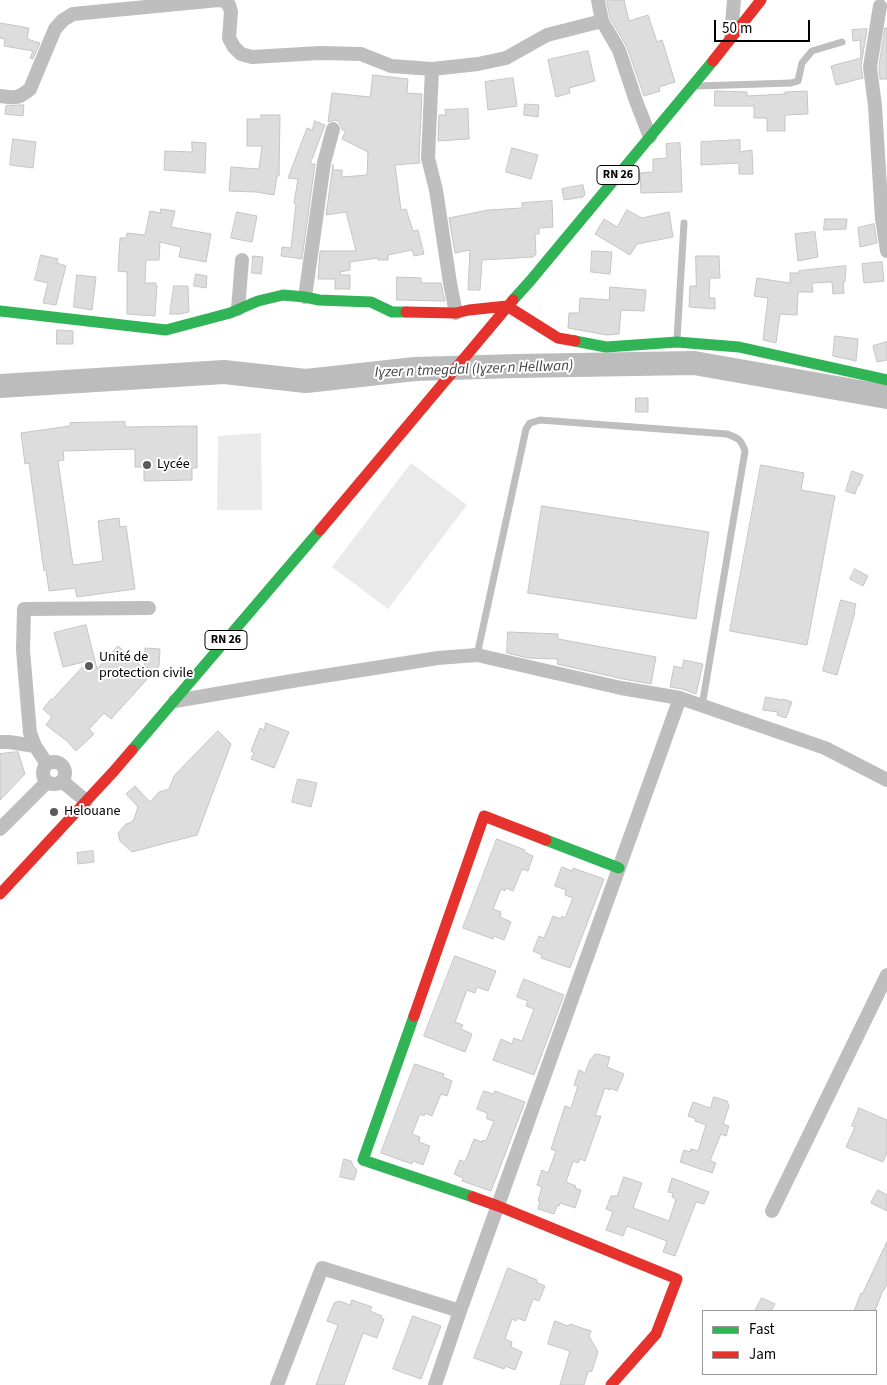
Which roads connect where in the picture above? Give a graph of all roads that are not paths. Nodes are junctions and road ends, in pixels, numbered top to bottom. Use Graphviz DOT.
graph roads {
  1 [pos="598,0"];
  2 [pos="734,0"];
  3 [pos="761,0"];
  4 [pos="880,6"];
  5 [pos="602,21"];
  6 [pos="730,39"];
  7 [pos="842,42"];
  8 [pos="432,68"];
  9 [pos="693,86"];
  10 [pos="0,96"];
  11 [pos="333,129"];
  12 [pos="650,137"];
  13 [pos="684,223"];
  14 [pos="887,251"];
  15 [pos="242,260"];
  16 [pos="305,297"];
  17 [pos="506,306"];
  18 [pos="238,309"];
  19 [pos="0,311"];
  20 [pos="456,313"];
  21 [pos="677,342"];
  22 [pos="887,380"];
  23 [pos="149,608"];
  24 [pos="477,655"];
  25 [pos="680,698"];
  26 [pos="174,701"];
  27 [pos="702,706"];
  28 [pos="0,742"];
  29 [pos="35,746"];
  30 [pos="47,764"];
  31 [pos="887,780"];
  32 [pos="62,781"];
  33 [pos="47,782"];
  34 [pos="86,801"];
  35 [pos="0,829"];
  36 [pos="619,868"];
  37 [pos="0,894"];
  38 [pos="887,975"];
  39 [pos="498,1206"];
  40 [pos="772,1211"];
  41 [pos="460,1310"];
  42 [pos="277,1385"];
  43 [pos="436,1385"];
  44 [pos="611,1385"];
  1 -- 5 [label="street"];
  2 -- 6 [label="street"];
  3 -- 6 [label="street, RN 26"];
  4 -- 14 [label="street"];
  5 -- 8 [label="street"];
  5 -- 12 [label="street"];
  6 -- 9 [label="street, RN 26"];
  7 -- 9 [label="lane"];
  8 -- 10 [label="street"];
  8 -- 20 [label="street"];
  9 -- 12 [label="street, RN 26"];
  11 -- 16 [label="street"];
  12 -- 17 [label="street, RN 26"];
  13 -- 21 [label="lane"];
  15 -- 18 [label="street"];
  16 -- 18 [label="street"];
  16 -- 20 [label="street"];
  17 -- 20 [label="street"];
  17 -- 21 [label="street"];
  17 -- 26 [label="street, RN 26"];
  18 -- 19 [label="street"];
  21 -- 22 [label="street"];
  23 -- 29 [label="street"];
  24 -- 25 [label="street"];
  24 -- 26 [label="street"];
  24 -- 27 [label="lane"];
  25 -- 27 [label="street"];
  25 -- 36 [label="street"];
  26 -- 34 [label="street, RN 26"];
  27 -- 31 [label="street"];
  28 -- 29 [label="street"];
  29 -- 30 [label="street"];
  30 -- 32 [label="street"];
  30 -- 33 [label="street"];
  32 -- 33 [label="street"];
  32 -- 34 [label="street"];
  33 -- 35 [label="street"];
  34 -- 37 [label="street, RN 26"];
  36 -- 39 [label="street"];
  36 -- 39 [label="street"];
  38 -- 40 [label="street"];
  39 -- 41 [label="street"];
  39 -- 44 [label="street"];
  41 -- 42 [label="street"];
  41 -- 43 [label="street"];
}
